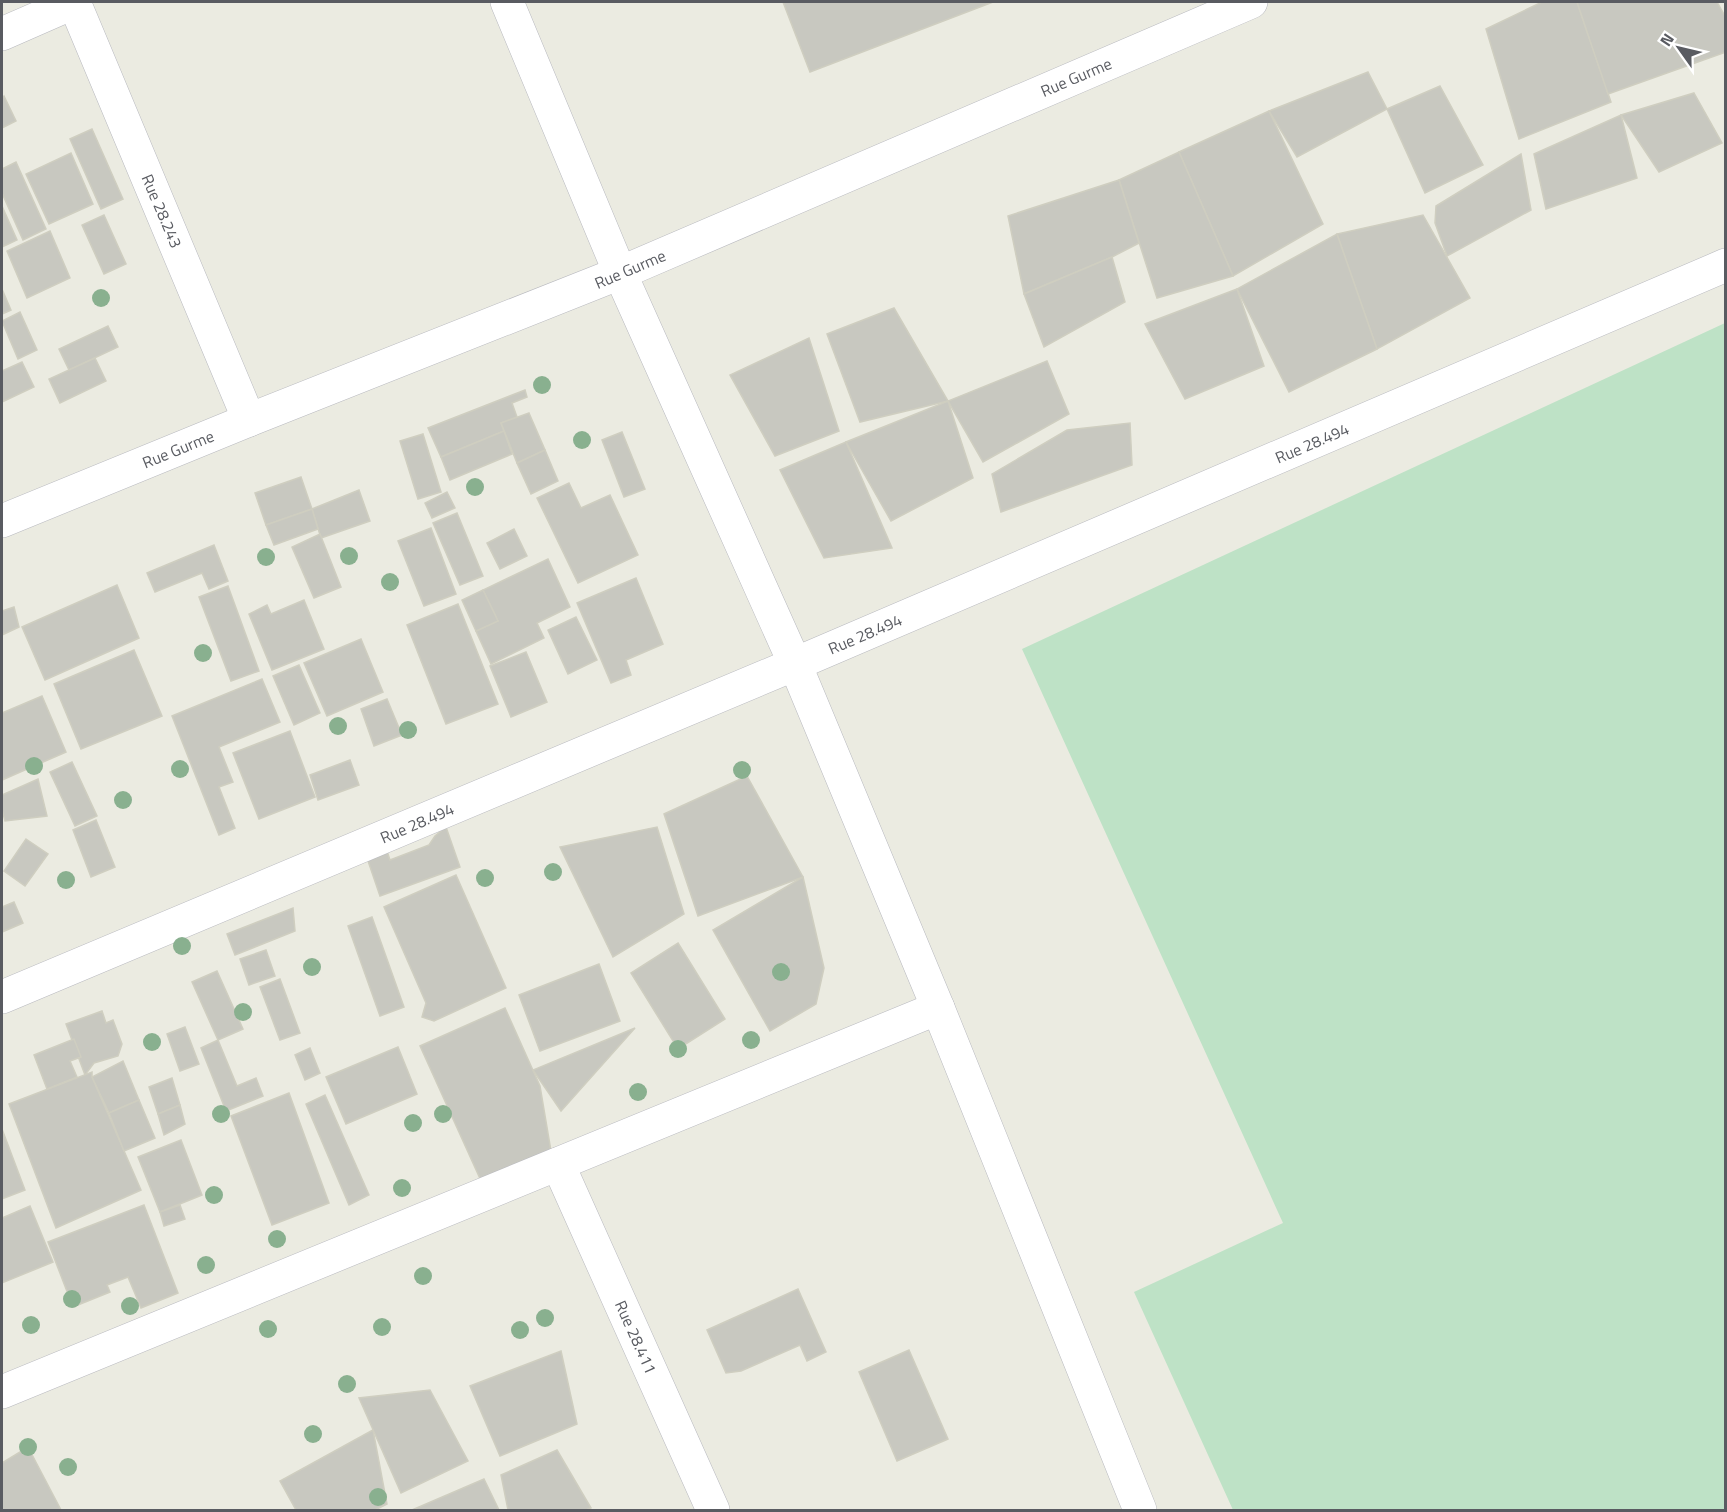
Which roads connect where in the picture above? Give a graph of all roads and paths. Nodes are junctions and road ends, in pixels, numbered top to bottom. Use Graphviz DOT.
graph roads {
  1 [pos="75,2"];
  2 [pos="507,2"];
  3 [pos="1251,2"];
  4 [pos="2,34"];
  5 [pos="1725,265"];
  6 [pos="620,273"];
  7 [pos="249,420"];
  8 [pos="2,521"];
  9 [pos="795,664"];
  10 [pos="2,997"];
  11 [pos="938,1008"];
  12 [pos="558,1164"];
  13 [pos="2,1392"];
  14 [pos="713,1510"];
  15 [pos="1140,1510"];
  1 -- 4 [label="street"];
  1 -- 7 [label="street, Rue 28.243"];
  2 -- 6 [label="street"];
  3 -- 6 [label="street, Rue Gurme"];
  5 -- 9 [label="street, Rue 28.494"];
  6 -- 7 [label="street, Rue Gurme"];
  6 -- 9 [label="street"];
  7 -- 8 [label="street, Rue Gurme"];
  9 -- 10 [label="street, Rue 28.494"];
  9 -- 11 [label="street"];
  11 -- 12 [label="street"];
  11 -- 15 [label="street"];
  12 -- 13 [label="street"];
  12 -- 14 [label="street, Rue 28.411"];
}
